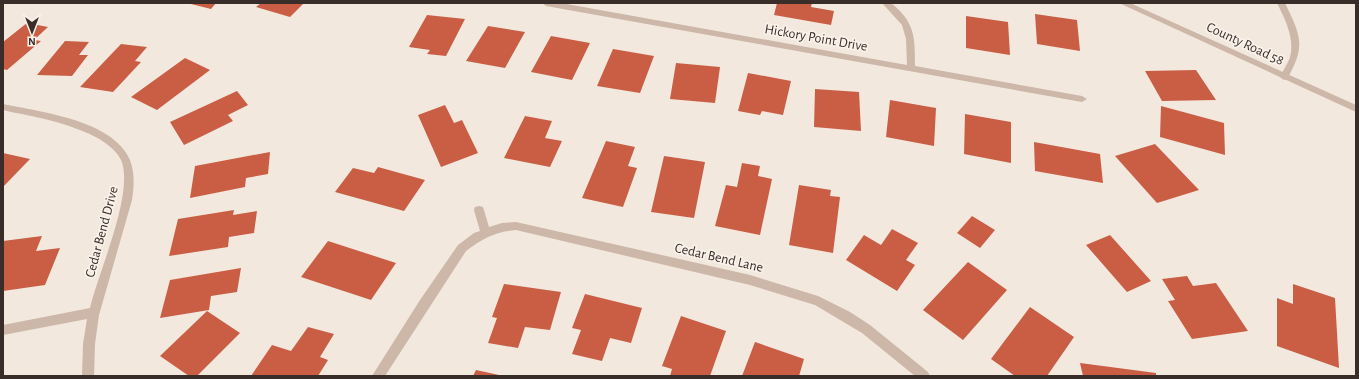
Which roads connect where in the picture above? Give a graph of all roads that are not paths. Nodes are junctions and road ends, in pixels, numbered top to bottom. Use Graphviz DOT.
graph roads {
  1 [pos="546,3"];
  2 [pos="886,3"];
  3 [pos="1122,3"];
  4 [pos="1281,3"];
  5 [pos="591,7"];
  6 [pos="910,69"];
  7 [pos="1284,76"];
  8 [pos="1082,99"];
  9 [pos="3,107"];
  10 [pos="1356,109"];
  11 [pos="479,210"];
  12 [pos="486,233"];
  13 [pos="94,312"];
  14 [pos="3,330"];
  15 [pos="88,376"];
  16 [pos="378,376"];
  17 [pos="924,376"];
  1 -- 5 [label="street, Hickory Point Drive"];
  2 -- 6 [label="street"];
  3 -- 7 [label="street, County Road 58"];
  4 -- 7 [label="street"];
  5 -- 6 [label="street, Hickory Point Drive"];
  6 -- 8 [label="street, Hickory Point Drive"];
  7 -- 10 [label="street, County Road 58"];
  9 -- 13 [label="street, Cedar Bend Drive"];
  11 -- 12 [label="street"];
  12 -- 16 [label="street, Cedar Bend Lane"];
  12 -- 17 [label="street, Cedar Bend Lane"];
  13 -- 14 [label="street"];
  13 -- 15 [label="street, Cedar Bend Drive"];
}
